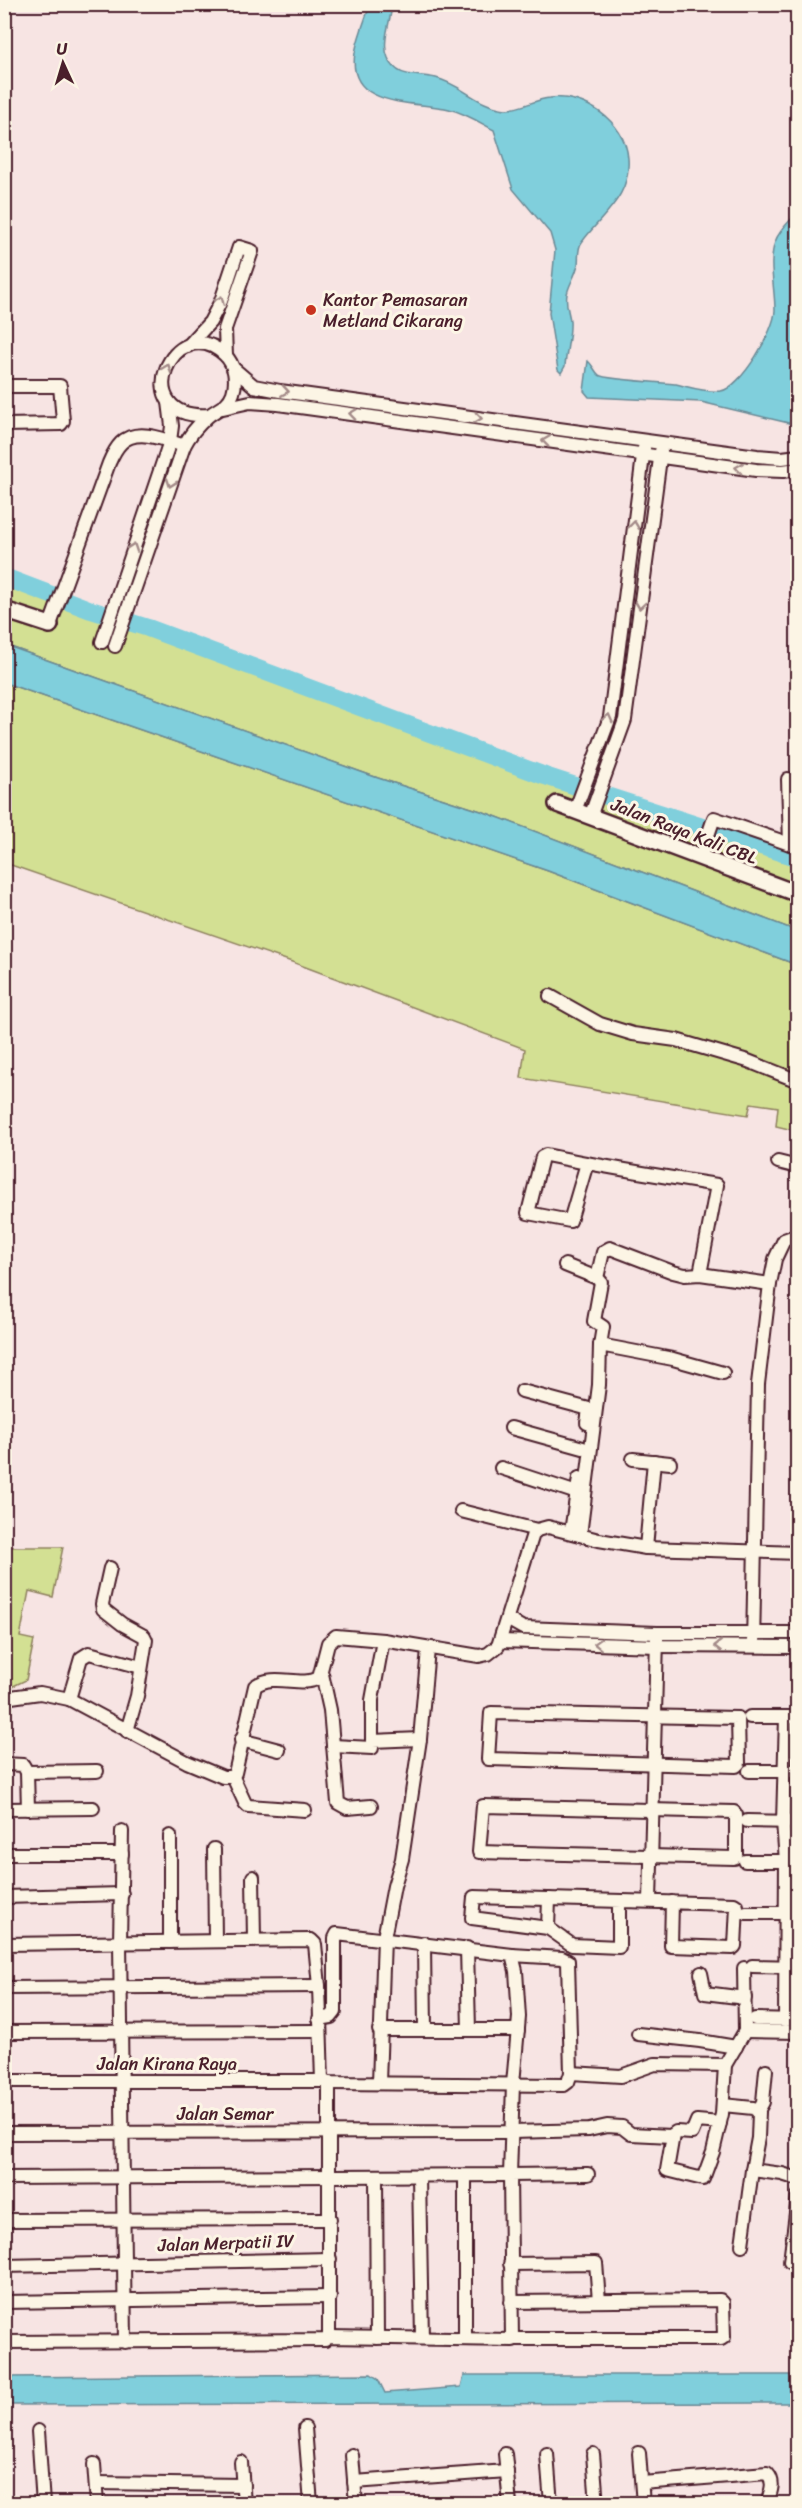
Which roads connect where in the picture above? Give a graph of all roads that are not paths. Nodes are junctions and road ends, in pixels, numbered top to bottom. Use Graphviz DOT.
graph roads {
  1 [pos="188,346"];
  2 [pos="226,356"];
  3 [pos="233,368"];
  4 [pos="4,386"];
  5 [pos="170,402"];
  6 [pos="223,408"];
  7 [pos="209,415"];
  8 [pos="4,425"];
  9 [pos="170,441"];
  10 [pos="645,441"];
  11 [pos="662,443"];
  12 [pos="184,446"];
  13 [pos="643,455"];
  14 [pos="798,456"];
  15 [pos="660,458"];
  16 [pos="798,469"];
  17 [pos="4,610"];
  18 [pos="50,625"];
  19 [pos="102,642"];
  20 [pos="115,646"];
  21 [pos="619,649"];
  22 [pos="634,651"];
  23 [pos="788,779"];
  24 [pos="557,804"];
  25 [pos="575,811"];
  26 [pos="590,816"];
  27 [pos="794,846"];
  28 [pos="700,858"];
  29 [pos="798,894"];
  30 [pos="550,996"];
  31 [pos="798,1081"];
  32 [pos="778,1162"];
  33 [pos="587,1163"];
  34 [pos="798,1167"];
  35 [pos="798,1235"];
  36 [pos="565,1265"];
  37 [pos="700,1274"];
  38 [pos="597,1278"];
  39 [pos="770,1284"];
  40 [pos="600,1346"];
  41 [pos="723,1373"];
  42 [pos="522,1391"];
  43 [pos="511,1428"];
  44 [pos="583,1448"];
  45 [pos="633,1459"];
  46 [pos="654,1461"];
  47 [pos="670,1463"];
  48 [pos="501,1468"];
  49 [pos="577,1493"];
  50 [pos="461,1511"];
  51 [pos="537,1530"];
  52 [pos="575,1533"];
  53 [pos="646,1548"];
  54 [pos="755,1552"];
  55 [pos="798,1552"];
  56 [pos="110,1568"];
  57 [pos="507,1619"];
  58 [pos="657,1633"];
  59 [pos="798,1633"];
  60 [pos="753,1639"];
  61 [pos="383,1640"];
  62 [pos="501,1641"];
  63 [pos="657,1646"];
  64 [pos="798,1647"];
  65 [pos="428,1649"];
  66 [pos="141,1667"];
  67 [pos="322,1674"];
  68 [pos="4,1698"];
  69 [pos="69,1699"];
  70 [pos="656,1715"];
  71 [pos="750,1717"];
  72 [pos="792,1717"];
  73 [pos="127,1731"];
  74 [pos="420,1739"];
  75 [pos="241,1740"];
  76 [pos="372,1741"];
  77 [pos="333,1746"];
  78 [pos="279,1750"];
  79 [pos="4,1764"];
  80 [pos="654,1764"];
  81 [pos="97,1771"];
  82 [pos="749,1771"];
  83 [pos="784,1771"];
  84 [pos="798,1771"];
  85 [pos="27,1772"];
  86 [pos="232,1777"];
  87 [pos="371,1806"];
  88 [pos="93,1808"];
  89 [pos="4,1809"];
  90 [pos="28,1809"];
  91 [pos="305,1810"];
  92 [pos="652,1810"];
  93 [pos="747,1821"];
  94 [pos="783,1822"];
  95 [pos="798,1822"];
  96 [pos="122,1831"];
  97 [pos="170,1836"];
  98 [pos="792,1843"];
  99 [pos="214,1849"];
  100 [pos="4,1854"];
  101 [pos="122,1854"];
  102 [pos="651,1855"];
  103 [pos="746,1861"];
  104 [pos="792,1861"];
  105 [pos="253,1877"];
  106 [pos="122,1894"];
  107 [pos="4,1898"];
  108 [pos="549,1899"];
  109 [pos="620,1901"];
  110 [pos="650,1901"];
  111 [pos="672,1902"];
  112 [pos="746,1913"];
  113 [pos="792,1913"];
  114 [pos="548,1928"];
  115 [pos="384,1938"];
  116 [pos="254,1940"];
  117 [pos="215,1941"];
  118 [pos="120,1942"];
  119 [pos="170,1942"];
  120 [pos="424,1943"];
  121 [pos="4,1944"];
  122 [pos="467,1948"];
  123 [pos="513,1954"];
  124 [pos="791,1967"];
  125 [pos="701,1973"];
  126 [pos="319,1986"];
  127 [pos="4,1988"];
  128 [pos="121,1988"];
  129 [pos="745,1998"];
  130 [pos="755,2019"];
  131 [pos="784,2020"];
  132 [pos="798,2020"];
  133 [pos="320,2025"];
  134 [pos="379,2030"];
  135 [pos="425,2030"];
  136 [pos="470,2030"];
  137 [pos="518,2030"];
  138 [pos="745,2031"];
  139 [pos="4,2032"];
  140 [pos="122,2032"];
  141 [pos="798,2032"];
  142 [pos="638,2034"];
  143 [pos="736,2048"];
  144 [pos="725,2065"];
  145 [pos="766,2070"];
  146 [pos="570,2073"];
  147 [pos="4,2081"];
  148 [pos="123,2082"];
  149 [pos="325,2082"];
  150 [pos="379,2083"];
  151 [pos="513,2084"];
  152 [pos="723,2104"];
  153 [pos="758,2110"];
  154 [pos="720,2123"];
  155 [pos="121,2132"];
  156 [pos="512,2132"];
  157 [pos="4,2133"];
  158 [pos="329,2133"];
  159 [pos="673,2135"];
  160 [pos="752,2170"];
  161 [pos="588,2174"];
  162 [pos="330,2175"];
  163 [pos="510,2175"];
  164 [pos="376,2176"];
  165 [pos="419,2176"];
  166 [pos="465,2176"];
  167 [pos="122,2177"];
  168 [pos="4,2178"];
  169 [pos="798,2179"];
  170 [pos="798,2196"];
  171 [pos="123,2219"];
  172 [pos="330,2219"];
  173 [pos="4,2220"];
  174 [pos="742,2245"];
  175 [pos="330,2259"];
  176 [pos="790,2262"];
  177 [pos="123,2264"];
  178 [pos="510,2264"];
  179 [pos="4,2266"];
  180 [pos="330,2297"];
  181 [pos="124,2300"];
  182 [pos="600,2301"];
  183 [pos="4,2302"];
  184 [pos="511,2302"];
  185 [pos="329,2337"];
  186 [pos="376,2338"];
  187 [pos="422,2338"];
  188 [pos="465,2339"];
  189 [pos="513,2340"];
  190 [pos="4,2342"];
  191 [pos="125,2342"];
  192 [pos="305,2428"];
  193 [pos="38,2431"];
  194 [pos="639,2453"];
  195 [pos="506,2454"];
  196 [pos="547,2454"];
  197 [pos="593,2454"];
  198 [pos="352,2455"];
  199 [pos="241,2462"];
  200 [pos="94,2464"];
  201 [pos="507,2471"];
  202 [pos="354,2482"];
  203 [pos="96,2483"];
  204 [pos="642,2483"];
  205 [pos="243,2485"];
  206 [pos="43,2504"];
  207 [pos="97,2504"];
  208 [pos="244,2504"];
  209 [pos="311,2504"];
  210 [pos="356,2504"];
  211 [pos="510,2504"];
  212 [pos="551,2504"];
  213 [pos="597,2504"];
  214 [pos="644,2504"];
  215 [pos="767,2504"];
  1 -- 2 [label="street"];
  1 -- 2 [label="street, one-way"];
  5 -- 1 [label="street, one-way"];
  2 -- 3 [label="street"];
  3 -- 6 [label="street"];
  3 -- 10 [label="street, one-way"];
  4 -- 8 [label="street"];
  5 -- 7 [label="street"];
  5 -- 9 [label="street"];
  6 -- 7 [label="street"];
  13 -- 6 [label="street, one-way"];
  7 -- 12 [label="street"];
  9 -- 12 [label="street"];
  9 -- 18 [label="street"];
  19 -- 9 [label="street, one-way"];
  10 -- 11 [label="street"];
  10 -- 13 [label="street"];
  11 -- 14 [label="street"];
  11 -- 15 [label="street"];
  12 -- 20 [label="street, one-way"];
  13 -- 15 [label="street"];
  21 -- 13 [label="street, one-way"];
  16 -- 15 [label="street, one-way"];
  15 -- 22 [label="street, one-way"];
  17 -- 18 [label="main road"];
  21 -- 22 [label="street"];
  25 -- 21 [label="street, one-way"];
  22 -- 26 [label="street"];
  23 -- 27 [label="street"];
  24 -- 25 [label="main road, Jalan Raya Kali CBL"];
  25 -- 26 [label="main road, Jalan Raya Kali CBL"];
  26 -- 28 [label="main road, Jalan Raya Kali CBL"];
  27 -- 28 [label="street"];
  28 -- 29 [label="main road, Jalan Raya Kali CBL"];
  30 -- 31 [label="street"];
  32 -- 34 [label="street"];
  33 -- 33 [label="street"];
  33 -- 37 [label="street"];
  35 -- 39 [label="street"];
  36 -- 38 [label="street"];
  37 -- 38 [label="street"];
  37 -- 39 [label="street"];
  38 -- 40 [label="street"];
  39 -- 54 [label="street"];
  40 -- 41 [label="street"];
  40 -- 52 [label="street"];
  42 -- 44 [label="street"];
  43 -- 44 [label="street"];
  44 -- 49 [label="street"];
  45 -- 46 [label="street"];
  46 -- 47 [label="street"];
  46 -- 53 [label="street"];
  48 -- 49 [label="street"];
  49 -- 52 [label="street"];
  50 -- 51 [label="street"];
  51 -- 52 [label="street"];
  51 -- 57 [label="street"];
  52 -- 53 [label="street"];
  53 -- 54 [label="street"];
  54 -- 55 [label="street"];
  54 -- 60 [label="street"];
  56 -- 66 [label="street"];
  57 -- 58 [label="street"];
  57 -- 62 [label="street"];
  58 -- 60 [label="street"];
  58 -- 63 [label="street"];
  59 -- 60 [label="street"];
  60 -- 63 [label="street, one-way"];
  60 -- 64 [label="street"];
  61 -- 65 [label="street"];
  61 -- 67 [label="street"];
  61 -- 76 [label="street"];
  63 -- 62 [label="street, one-way"];
  62 -- 65 [label="street"];
  63 -- 70 [label="street"];
  65 -- 74 [label="street"];
  66 -- 69 [label="street"];
  66 -- 73 [label="street"];
  67 -- 75 [label="street"];
  67 -- 77 [label="street"];
  68 -- 69 [label="street"];
  69 -- 73 [label="street"];
  70 -- 80 [label="street"];
  70 -- 80 [label="street"];
  70 -- 80 [label="street"];
  71 -- 72 [label="street"];
  72 -- 83 [label="street"];
  73 -- 86 [label="street"];
  74 -- 76 [label="street"];
  74 -- 115 [label="street"];
  75 -- 78 [label="street"];
  75 -- 86 [label="street"];
  76 -- 77 [label="street"];
  77 -- 87 [label="street"];
  79 -- 85 [label="street"];
  80 -- 92 [label="street"];
  81 -- 85 [label="street"];
  82 -- 83 [label="street"];
  83 -- 84 [label="street"];
  83 -- 94 [label="street"];
  85 -- 90 [label="street"];
  86 -- 91 [label="street"];
  88 -- 90 [label="street"];
  89 -- 90 [label="street"];
  92 -- 102 [label="street"];
  92 -- 102 [label="street"];
  92 -- 102 [label="street"];
  93 -- 94 [label="street"];
  94 -- 95 [label="street"];
  94 -- 98 [label="street"];
  96 -- 101 [label="street"];
  97 -- 119 [label="street"];
  98 -- 104 [label="street"];
  99 -- 117 [label="street"];
  100 -- 101 [label="street"];
  101 -- 106 [label="street"];
  102 -- 110 [label="street"];
  103 -- 104 [label="street"];
  104 -- 113 [label="street"];
  105 -- 116 [label="street"];
  106 -- 107 [label="street"];
  106 -- 118 [label="street"];
  108 -- 109 [label="street"];
  108 -- 114 [label="street"];
  108 -- 114 [label="street"];
  109 -- 110 [label="street"];
  109 -- 114 [label="street"];
  110 -- 111 [label="street"];
  111 -- 111 [label="street"];
  112 -- 113 [label="street"];
  113 -- 124 [label="street"];
  115 -- 120 [label="street"];
  115 -- 133 [label="street"];
  115 -- 134 [label="street"];
  116 -- 117 [label="street"];
  116 -- 126 [label="street"];
  117 -- 119 [label="street"];
  118 -- 119 [label="street"];
  118 -- 121 [label="street"];
  118 -- 128 [label="street"];
  120 -- 122 [label="street"];
  120 -- 135 [label="street"];
  122 -- 123 [label="street"];
  122 -- 136 [label="street"];
  123 -- 137 [label="street"];
  123 -- 146 [label="street"];
  124 -- 129 [label="street"];
  124 -- 131 [label="street"];
  125 -- 129 [label="street"];
  126 -- 128 [label="street"];
  126 -- 133 [label="street"];
  127 -- 128 [label="street"];
  128 -- 140 [label="street"];
  129 -- 138 [label="street"];
  130 -- 131 [label="street"];
  131 -- 132 [label="street"];
  133 -- 140 [label="street"];
  133 -- 149 [label="street"];
  134 -- 135 [label="street"];
  134 -- 150 [label="street"];
  135 -- 136 [label="street"];
  136 -- 137 [label="street"];
  137 -- 151 [label="street"];
  138 -- 141 [label="street"];
  138 -- 143 [label="street"];
  139 -- 140 [label="street"];
  140 -- 148 [label="street"];
  142 -- 143 [label="street"];
  143 -- 144 [label="street"];
  144 -- 146 [label="street"];
  144 -- 152 [label="street"];
  145 -- 153 [label="street"];
  146 -- 151 [label="street, Jalan Kirana Raya"];
  147 -- 148 [label="street, Jalan Kirana Raya"];
  148 -- 149 [label="street, Jalan Kirana Raya"];
  148 -- 155 [label="street"];
  149 -- 150 [label="street, Jalan Kirana Raya"];
  149 -- 158 [label="street"];
  150 -- 151 [label="street, Jalan Kirana Raya"];
  151 -- 156 [label="street"];
  152 -- 153 [label="street"];
  152 -- 154 [label="street"];
  153 -- 160 [label="street"];
  154 -- 159 [label="street"];
  154 -- 159 [label="street"];
  155 -- 157 [label="street, Jalan Semar"];
  155 -- 158 [label="street, Jalan Semar"];
  155 -- 167 [label="street"];
  156 -- 158 [label="street, Jalan Semar"];
  156 -- 159 [label="street, Jalan Semar"];
  156 -- 163 [label="street"];
  158 -- 162 [label="street"];
  160 -- 169 [label="street"];
  160 -- 174 [label="street"];
  161 -- 163 [label="street"];
  162 -- 164 [label="street"];
  162 -- 167 [label="street"];
  162 -- 172 [label="street"];
  163 -- 166 [label="street"];
  163 -- 178 [label="street"];
  164 -- 165 [label="street"];
  164 -- 186 [label="street"];
  165 -- 166 [label="street"];
  165 -- 187 [label="street"];
  166 -- 188 [label="street"];
  167 -- 168 [label="street"];
  167 -- 171 [label="street"];
  170 -- 176 [label="street"];
  171 -- 172 [label="street"];
  171 -- 173 [label="street"];
  171 -- 177 [label="street"];
  172 -- 175 [label="street"];
  175 -- 177 [label="street, Jalan Merpatii IV"];
  175 -- 180 [label="street"];
  177 -- 179 [label="street, Jalan Merpatii IV"];
  177 -- 181 [label="street"];
  178 -- 182 [label="street"];
  178 -- 184 [label="street"];
  180 -- 181 [label="street"];
  180 -- 185 [label="street"];
  181 -- 183 [label="street"];
  181 -- 191 [label="street"];
  182 -- 184 [label="street"];
  182 -- 189 [label="street"];
  184 -- 189 [label="street"];
  185 -- 186 [label="street"];
  185 -- 191 [label="street"];
  186 -- 187 [label="street"];
  187 -- 188 [label="street"];
  188 -- 189 [label="street"];
  190 -- 191 [label="street"];
  192 -- 209 [label="street"];
  193 -- 206 [label="street"];
  194 -- 204 [label="street"];
  195 -- 201 [label="street"];
  196 -- 212 [label="street"];
  197 -- 213 [label="street"];
  198 -- 202 [label="street"];
  199 -- 205 [label="street"];
  200 -- 203 [label="street"];
  201 -- 202 [label="street"];
  201 -- 211 [label="street"];
  202 -- 210 [label="street"];
  203 -- 205 [label="street"];
  203 -- 207 [label="street"];
  204 -- 214 [label="street"];
  204 -- 215 [label="street"];
  205 -- 208 [label="street"];
}
